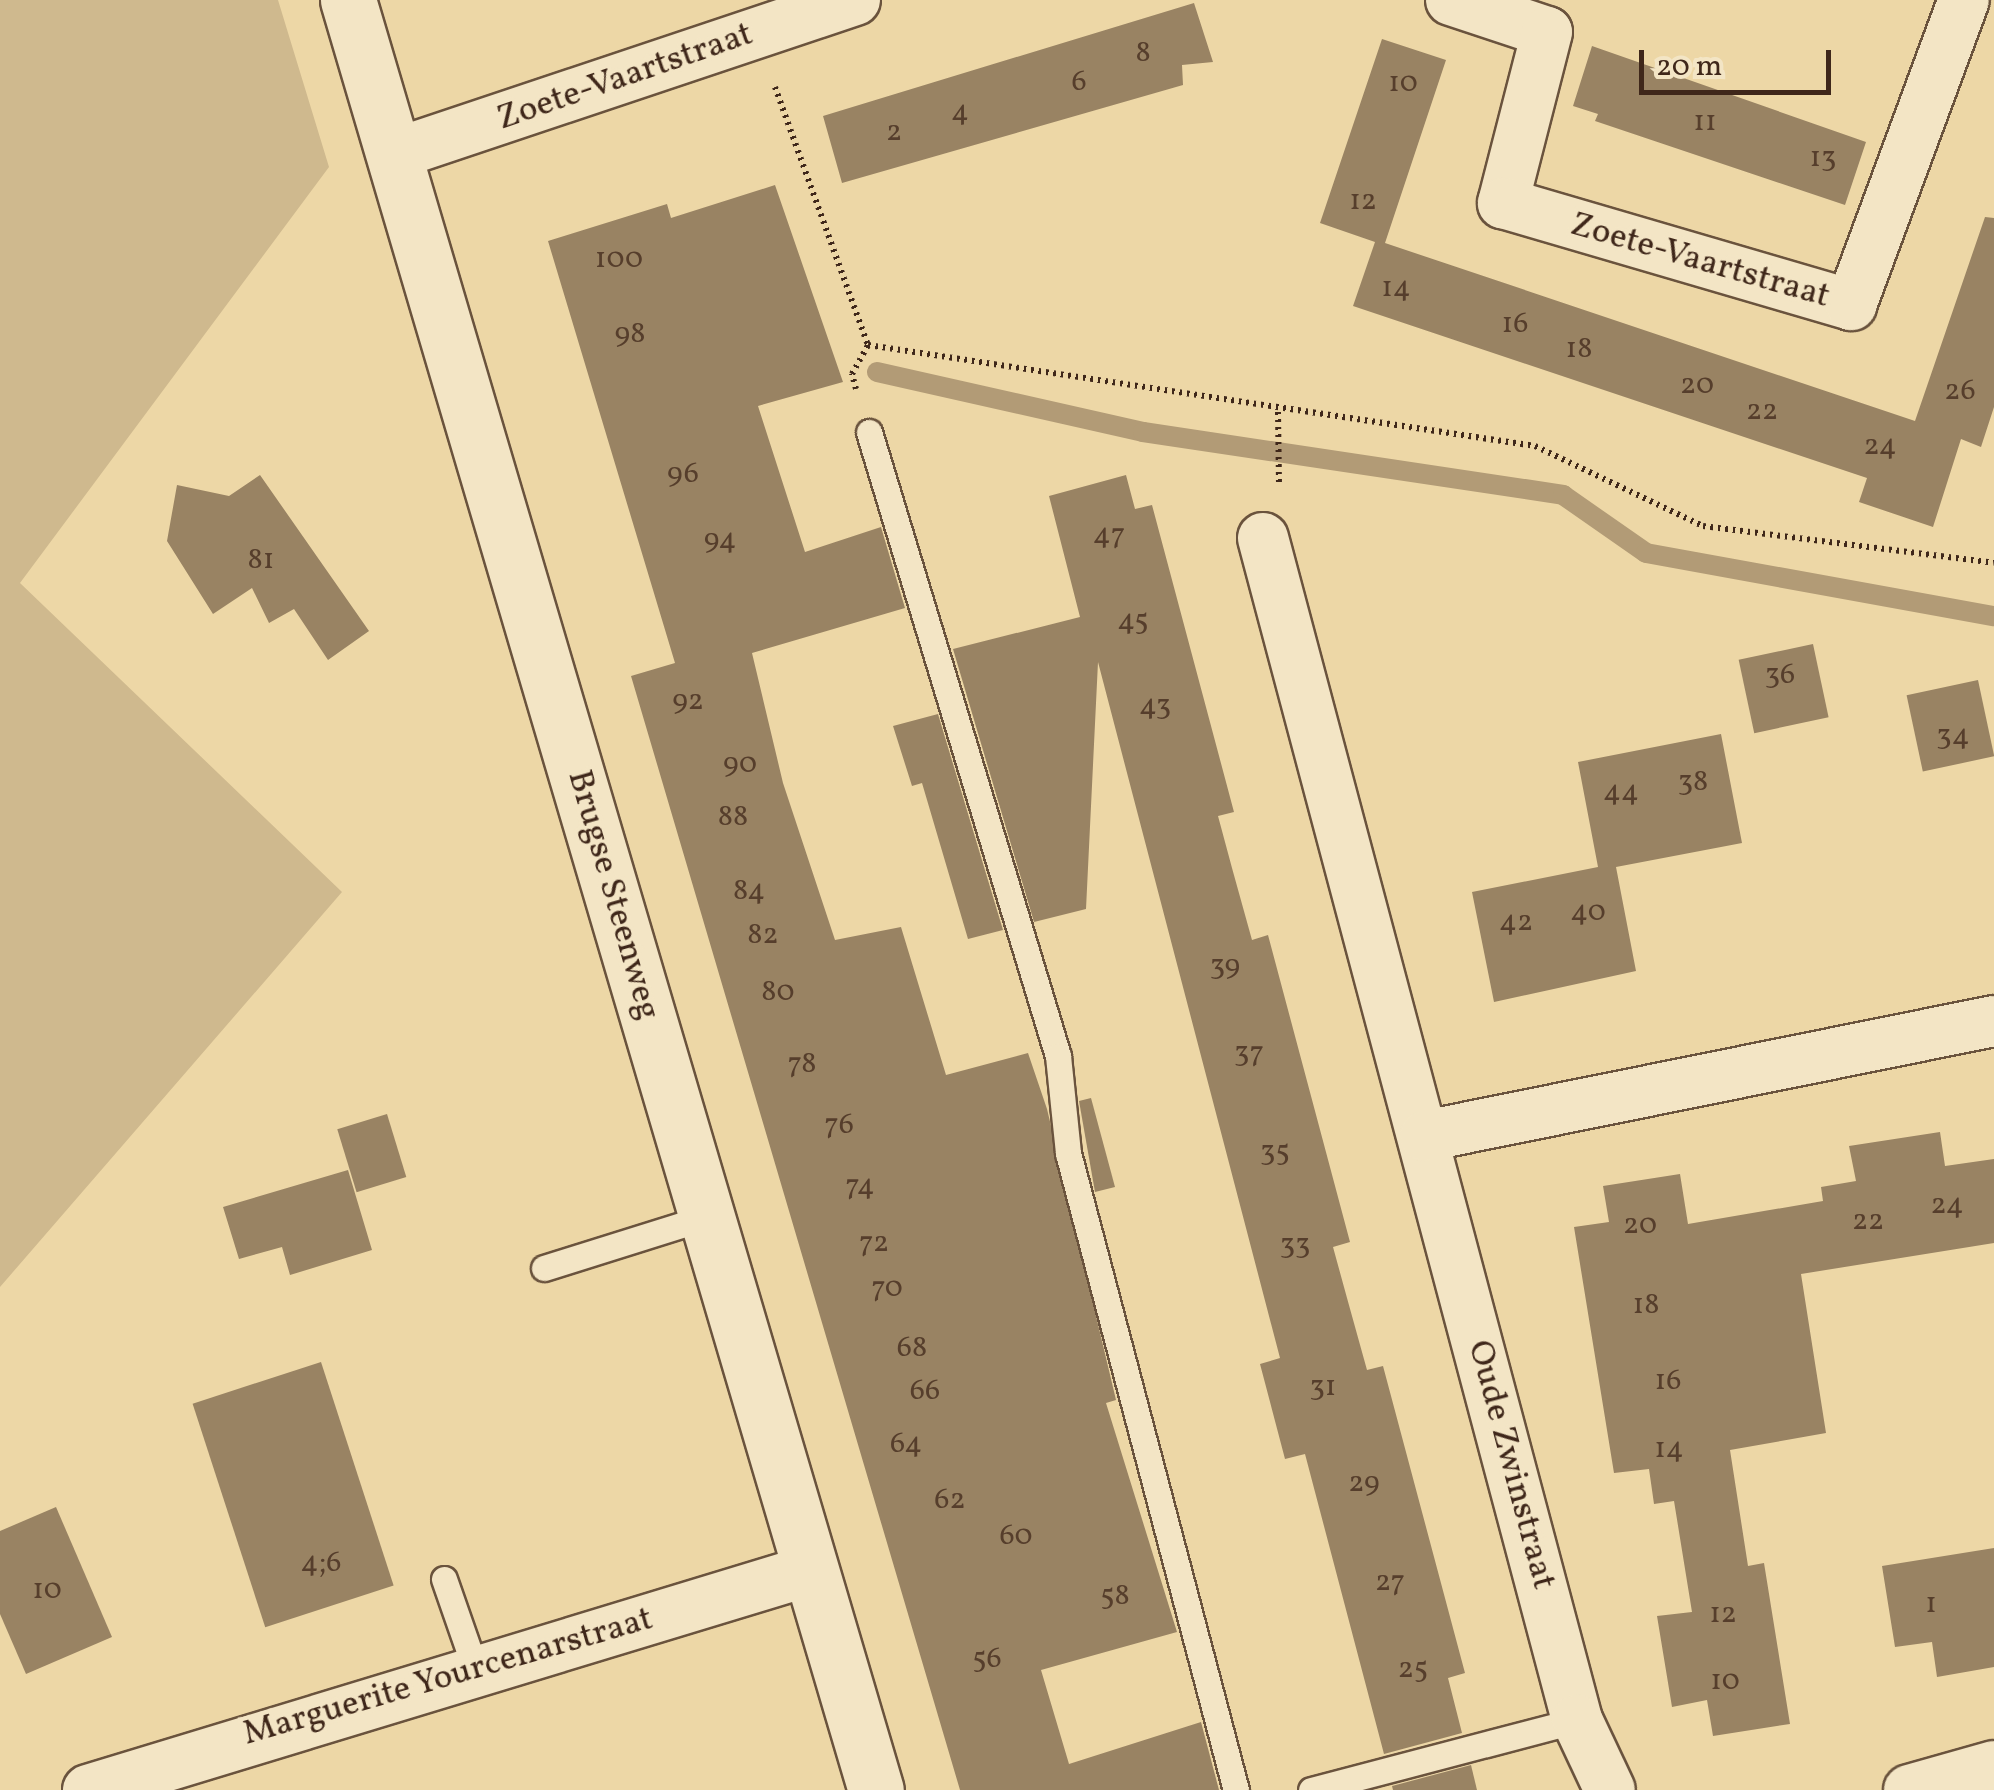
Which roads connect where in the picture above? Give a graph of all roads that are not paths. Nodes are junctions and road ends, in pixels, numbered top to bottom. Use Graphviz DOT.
graph roads {
  1 [pos="348,0"];
  2 [pos="855,0"];
  3 [pos="1451,0"];
  4 [pos="1964,0"];
  5 [pos="395,154"];
  6 [pos="869,432"];
  7 [pos="1263,538"];
  8 [pos="1994,1021"];
  9 [pos="1425,1136"];
  10 [pos="707,1216"];
  11 [pos="544,1268"];
  12 [pos="810,1570"];
  13 [pos="444,1580"];
  14 [pos="475,1668"];
  15 [pos="1577,1720"];
  16 [pos="1994,1766"];
  17 [pos="88,1790"];
  18 [pos="876,1790"];
  19 [pos="1236,1790"];
  20 [pos="1311,1790"];
  21 [pos="1610,1790"];
  22 [pos="1908,1790"];
  1 -- 5 [label="main road, Brugse Steenweg"];
  2 -- 5 [label="street, Zoete-Vaartstraat"];
  3 -- 4 [label="street, Zoete-Vaartstraat"];
  5 -- 10 [label="main road, Brugse Steenweg"];
  6 -- 19 [label="lane"];
  7 -- 9 [label="street, Oude Zwinstraat"];
  8 -- 9 [label="street"];
  9 -- 15 [label="street, Oude Zwinstraat"];
  10 -- 11 [label="lane"];
  10 -- 12 [label="main road, Brugse Steenweg"];
  12 -- 14 [label="street, Marguerite Yourcenarstraat"];
  12 -- 18 [label="main road, Brugse Steenweg"];
  13 -- 14 [label="lane"];
  14 -- 17 [label="street, Marguerite Yourcenarstraat"];
  15 -- 20 [label="lane"];
  15 -- 21 [label="street, Oude Zwinstraat"];
  16 -- 22 [label="street"];
}
